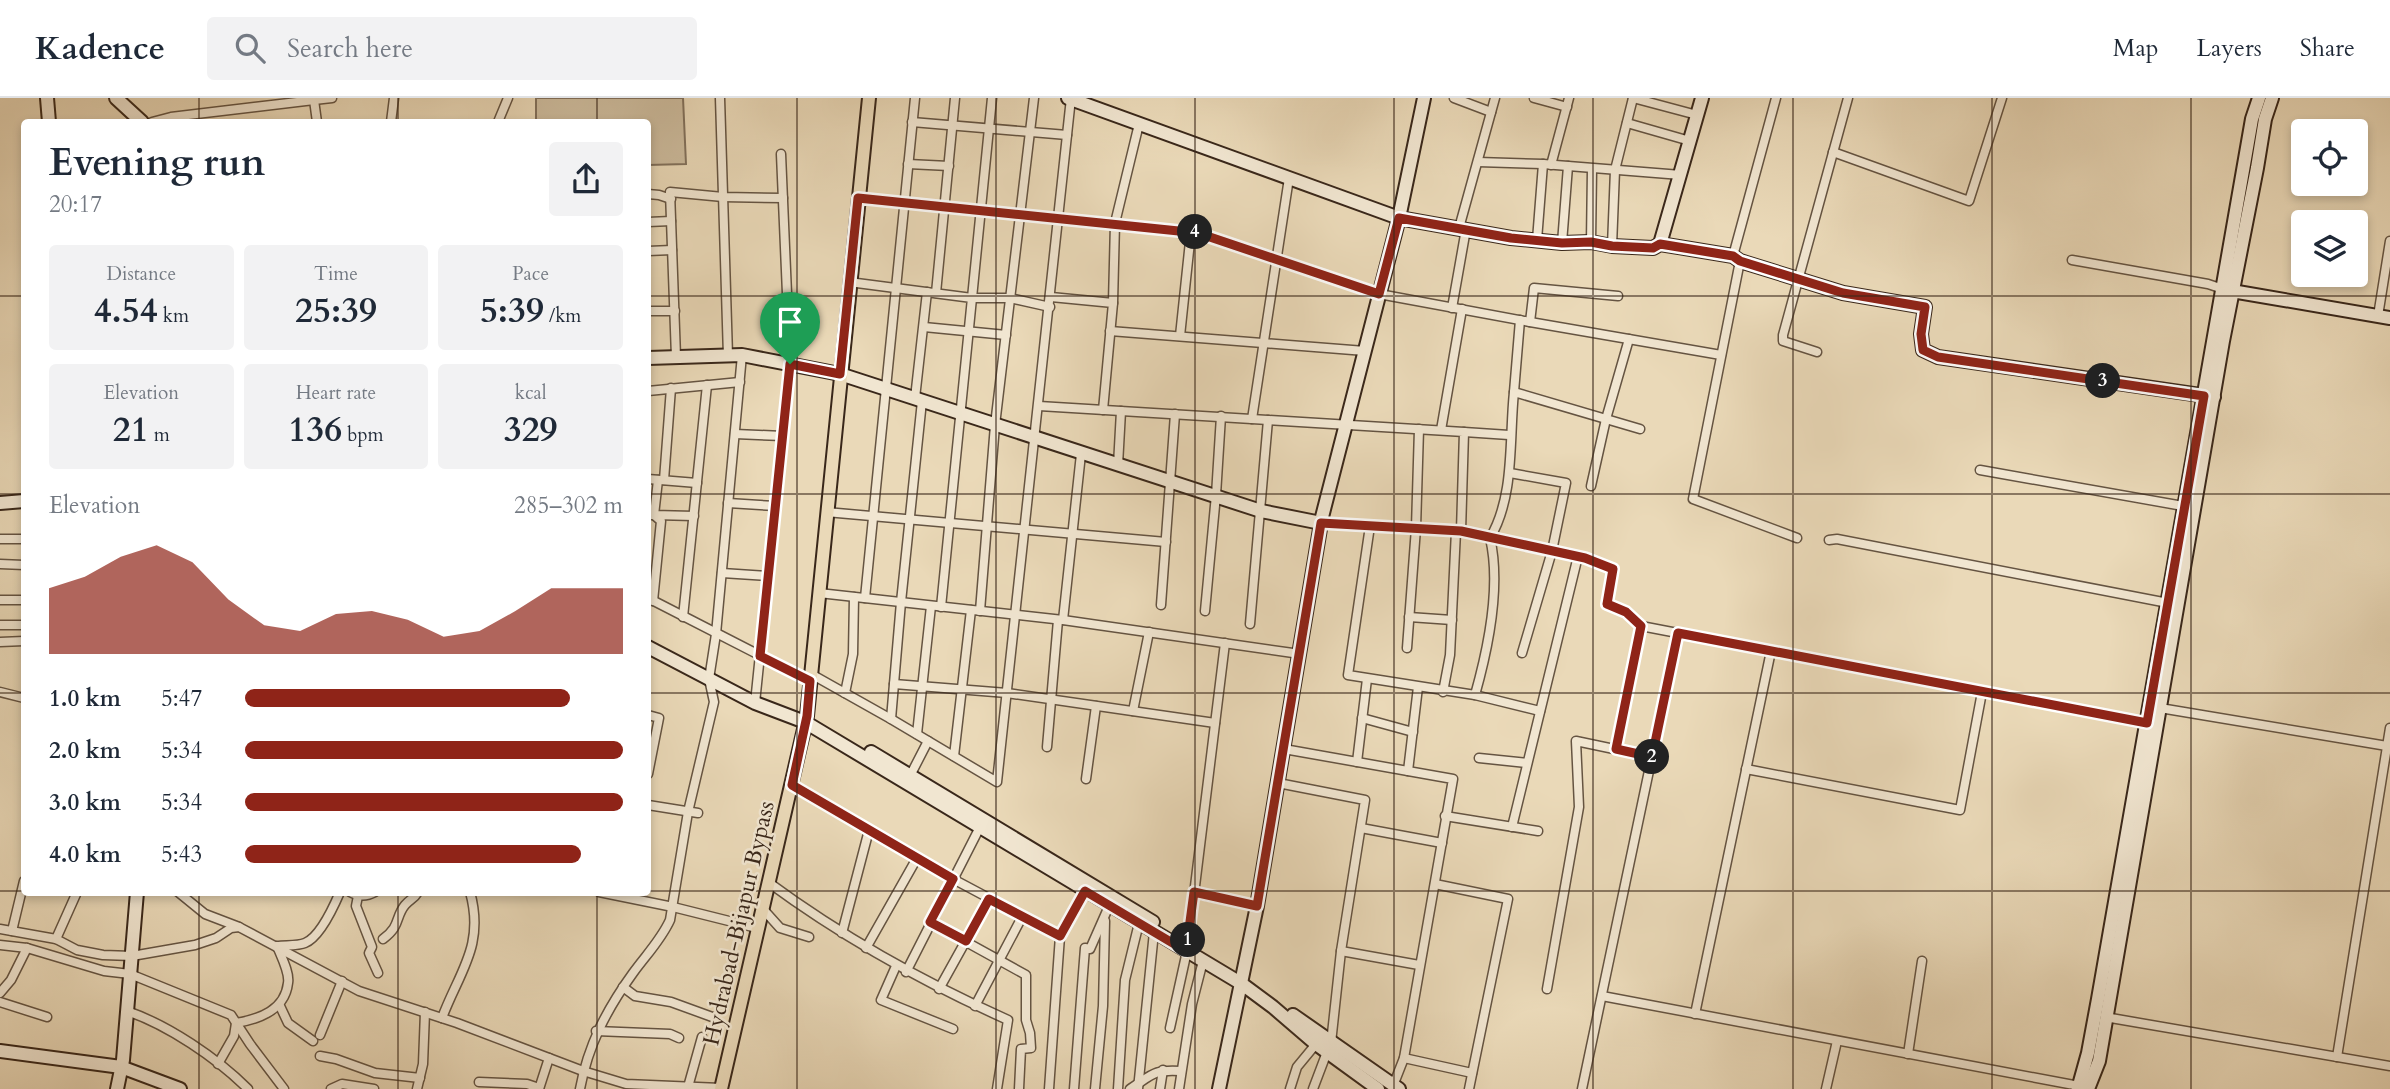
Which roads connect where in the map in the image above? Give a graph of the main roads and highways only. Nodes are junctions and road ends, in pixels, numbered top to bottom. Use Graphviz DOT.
graph roads {
  1 [pos="869,98"];
  2 [pos="721,1088"];
  1 -- 2 [label="main road, Hydrabad-Bijapur Bypass"];
}
